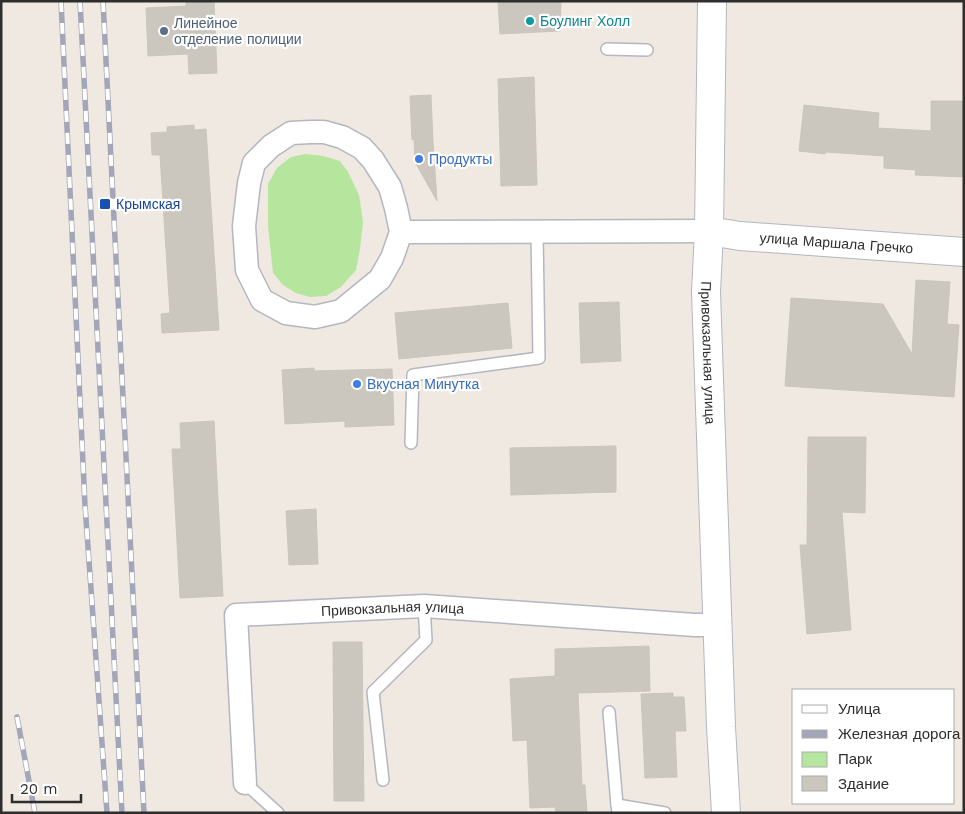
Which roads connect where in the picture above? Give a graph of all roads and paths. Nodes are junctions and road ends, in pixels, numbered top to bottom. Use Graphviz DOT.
graph roads {
  1 [pos="712,1"];
  2 [pos="608,49"];
  3 [pos="647,50"];
  4 [pos="708,231"];
  5 [pos="401,232"];
  6 [pos="536,232"];
  7 [pos="964,252"];
  8 [pos="411,443"];
  9 [pos="424,606"];
  10 [pos="718,625"];
  11 [pos="609,712"];
  12 [pos="383,780"];
  13 [pos="245,783"];
  14 [pos="722,806"];
  15 [pos="617,809"];
  16 [pos="278,813"];
  17 [pos="665,813"];
  1 -- 4 [label="main road, Привокзальная улица"];
  2 -- 3 [label="lane"];
  4 -- 6 [label="street"];
  4 -- 7 [label="main road, улица Маршала Гречко"];
  4 -- 10 [label="main road, Привокзальная улица"];
  5 -- 5 [label="street"];
  5 -- 6 [label="street"];
  6 -- 8 [label="lane"];
  9 -- 10 [label="street, Привокзальная улица"];
  9 -- 12 [label="lane"];
  9 -- 13 [label="street, Привокзальная улица"];
  10 -- 14 [label="main road, Привокзальная улица"];
  11 -- 15 [label="lane"];
  13 -- 16 [label="lane"];
  15 -- 17 [label="lane"];
}
